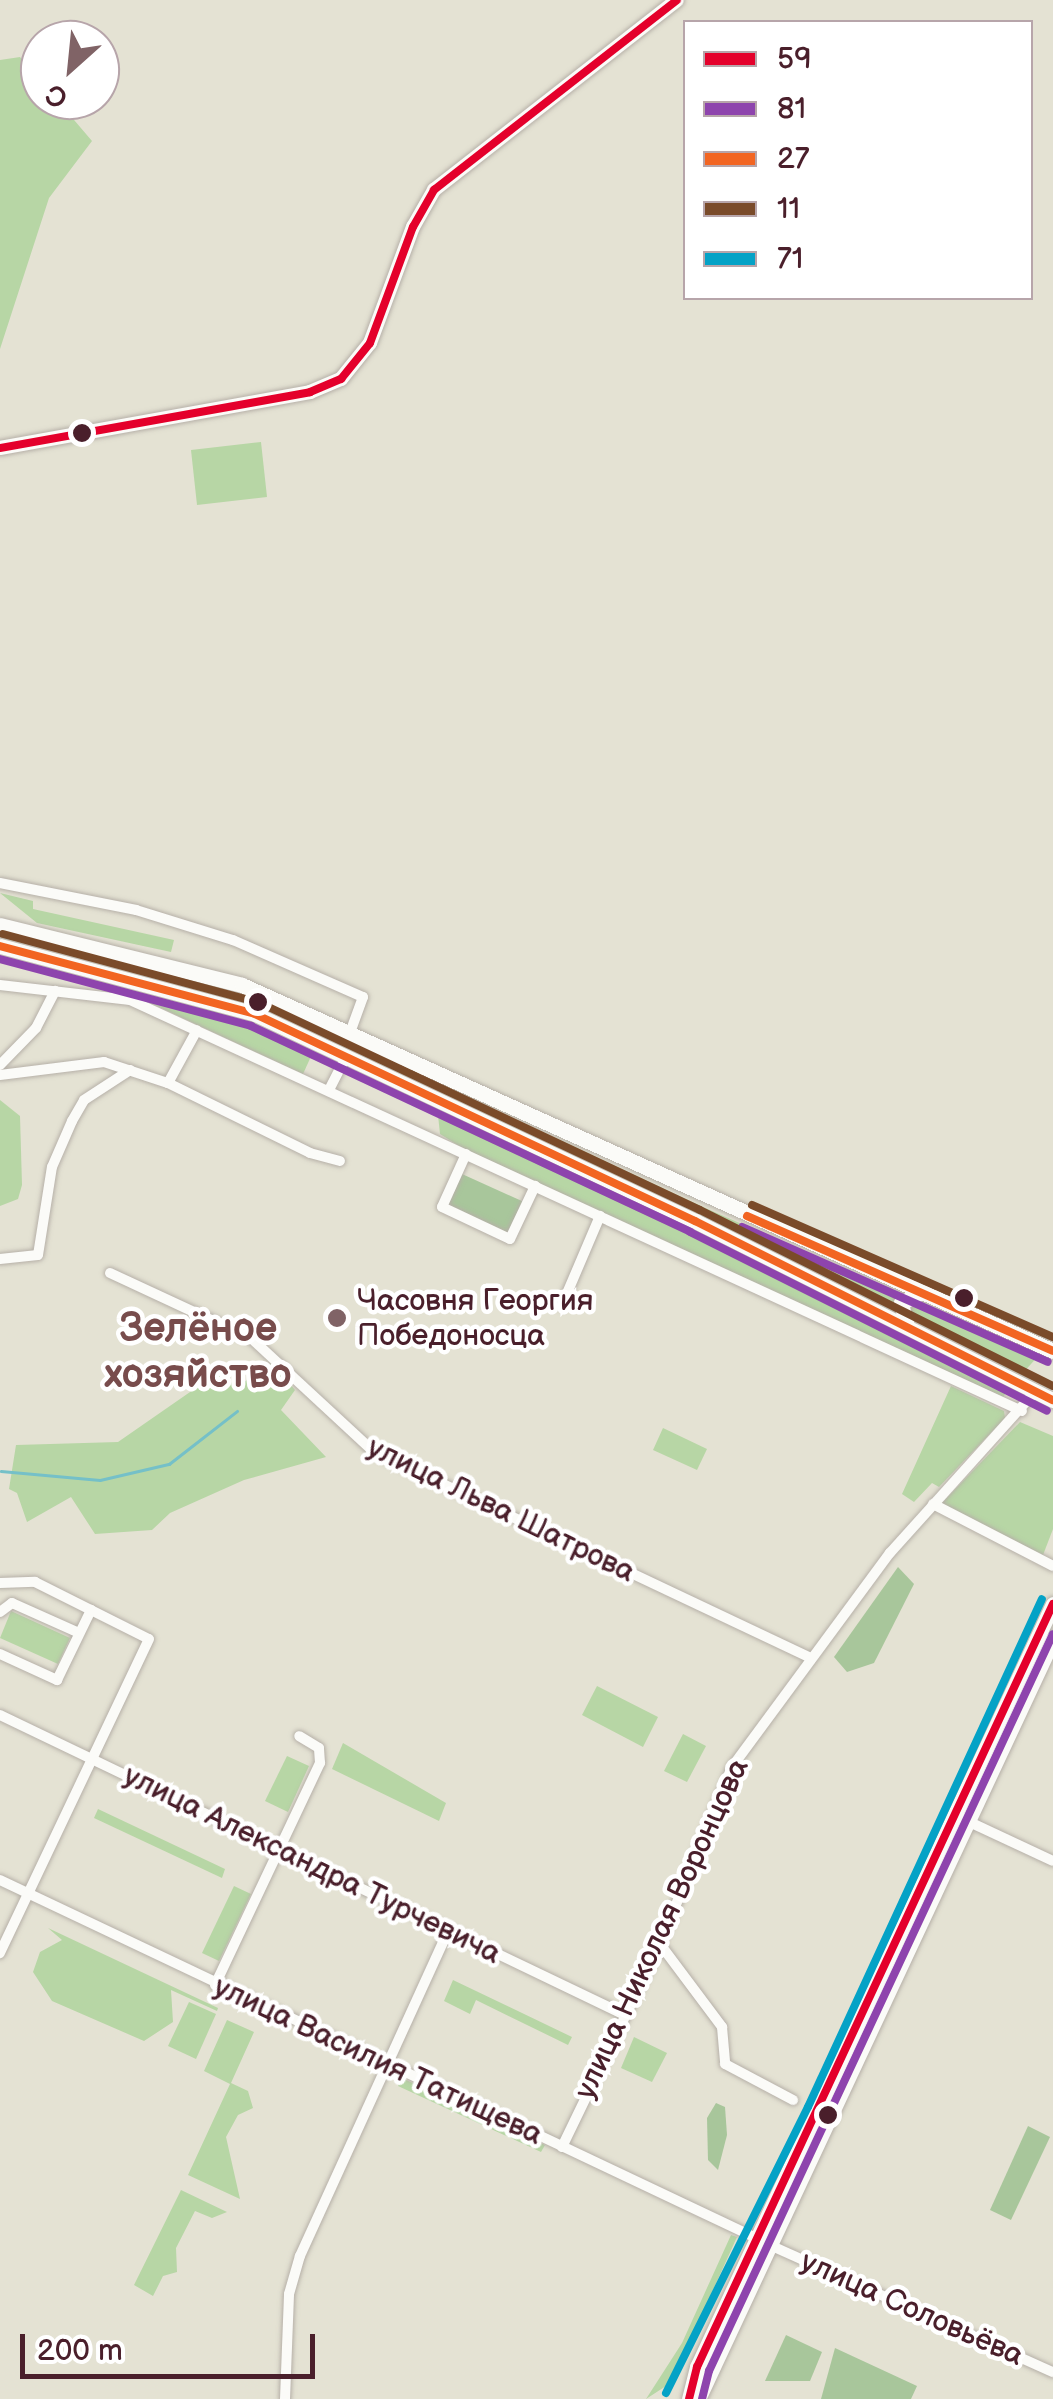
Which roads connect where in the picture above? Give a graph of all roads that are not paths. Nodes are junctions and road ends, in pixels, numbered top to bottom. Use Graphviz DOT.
graph roads {
  1 [pos="678,0"];
  2 [pos="0,448"];
  3 [pos="0,883"];
  4 [pos="0,925"];
  5 [pos="0,946"];
  6 [pos="0,985"];
  7 [pos="55,991"];
  8 [pos="197,1030"];
  9 [pos="350,1032"];
  10 [pos="346,1056"];
  11 [pos="0,1065"];
  12 [pos="130,1069"];
  13 [pos="0,1075"];
  14 [pos="168,1082"];
  15 [pos="329,1090"];
  16 [pos="466,1154"];
  17 [pos="340,1161"];
  18 [pos="535,1186"];
  19 [pos="600,1216"];
  20 [pos="0,1259"];
  21 [pos="110,1273"];
  22 [pos="922,1292"];
  23 [pos="562,1305"];
  24 [pos="907,1326"];
  25 [pos="1053,1351"];
  26 [pos="1034,1392"];
  27 [pos="1053,1400"];
  28 [pos="1022,1411"];
  29 [pos="933,1504"];
  30 [pos="1053,1566"];
  31 [pos="0,1582"];
  32 [pos="1053,1604"];
  33 [pos="91,1610"];
  34 [pos="0,1612"];
  35 [pos="79,1633"];
  36 [pos="1053,1639"];
  37 [pos="0,1654"];
  38 [pos="810,1658"];
  39 [pos="0,1715"];
  40 [pos="299,1736"];
  41 [pos="93,1760"];
  42 [pos="962,1819"];
  43 [pos="281,1850"];
  44 [pos="1053,1861"];
  45 [pos="0,1880"];
  46 [pos="28,1894"];
  47 [pos="448,1931"];
  48 [pos="660,1944"];
  49 [pos="0,1952"];
  50 [pos="215,1986"];
  51 [pos="625,2015"];
  52 [pos="386,2064"];
  53 [pos="793,2100"];
  54 [pos="562,2147"];
  55 [pos="765,2242"];
  56 [pos="704,2371"];
  57 [pos="1053,2372"];
  58 [pos="285,2399"];
  59 [pos="678,2399"];
  60 [pos="688,2399"];
  61 [pos="700,2399"];
  1 -- 2 [label="street"];
  3 -- 9 [label="street"];
  4 -- 9 [label="main road"];
  5 -- 10 [label="main road"];
  6 -- 7 [label="street"];
  7 -- 8 [label="street"];
  7 -- 11 [label="street"];
  8 -- 14 [label="street"];
  8 -- 15 [label="street"];
  9 -- 22 [label="main road"];
  10 -- 15 [label="street"];
  10 -- 24 [label="main road"];
  12 -- 13 [label="street"];
  12 -- 14 [label="street"];
  12 -- 20 [label="street"];
  14 -- 17 [label="street"];
  15 -- 16 [label="street"];
  16 -- 18 [label="street"];
  16 -- 18 [label="street"];
  18 -- 19 [label="street"];
  19 -- 23 [label="street"];
  19 -- 28 [label="street"];
  21 -- 38 [label="street, улица Льва Шатрова"];
  22 -- 24 [label="main road"];
  22 -- 25 [label="main road"];
  24 -- 26 [label="main road"];
  26 -- 27 [label="main road"];
  26 -- 28 [label="street, улица Николая Воронцова"];
  28 -- 29 [label="street, улица Николая Воронцова"];
  29 -- 30 [label="street"];
  29 -- 38 [label="street, улица Николая Воронцова"];
  31 -- 33 [label="street"];
  32 -- 42 [label="main road"];
  33 -- 35 [label="street"];
  33 -- 41 [label="street"];
  34 -- 35 [label="street"];
  35 -- 37 [label="street"];
  36 -- 42 [label="main road"];
  38 -- 48 [label="street, улица Николая Воронцова"];
  39 -- 41 [label="street, улица Александра Турчевича"];
  40 -- 43 [label="street"];
  41 -- 43 [label="street, улица Александра Турчевича"];
  41 -- 46 [label="street"];
  42 -- 44 [label="street"];
  42 -- 55 [label="main road"];
  43 -- 47 [label="street, улица Александра Турчевича"];
  43 -- 50 [label="street"];
  45 -- 46 [label="street, улица Василия Татищева"];
  46 -- 49 [label="street"];
  46 -- 50 [label="street, улица Василия Татищева"];
  47 -- 51 [label="street, улица Александра Турчевича"];
  47 -- 52 [label="street"];
  48 -- 51 [label="street, улица Николая Воронцова"];
  48 -- 53 [label="street"];
  50 -- 52 [label="street, улица Василия Татищева"];
  51 -- 54 [label="street, улица Николая Воронцова"];
  52 -- 54 [label="street, улица Василия Татищева"];
  52 -- 58 [label="street"];
  54 -- 55 [label="street, улица Василия Татищева"];
  55 -- 56 [label="main road"];
  55 -- 57 [label="street, улица Соловьёва"];
  56 -- 59 [label="main road"];
  56 -- 60 [label="main road"];
  56 -- 61 [label="main road"];
}
